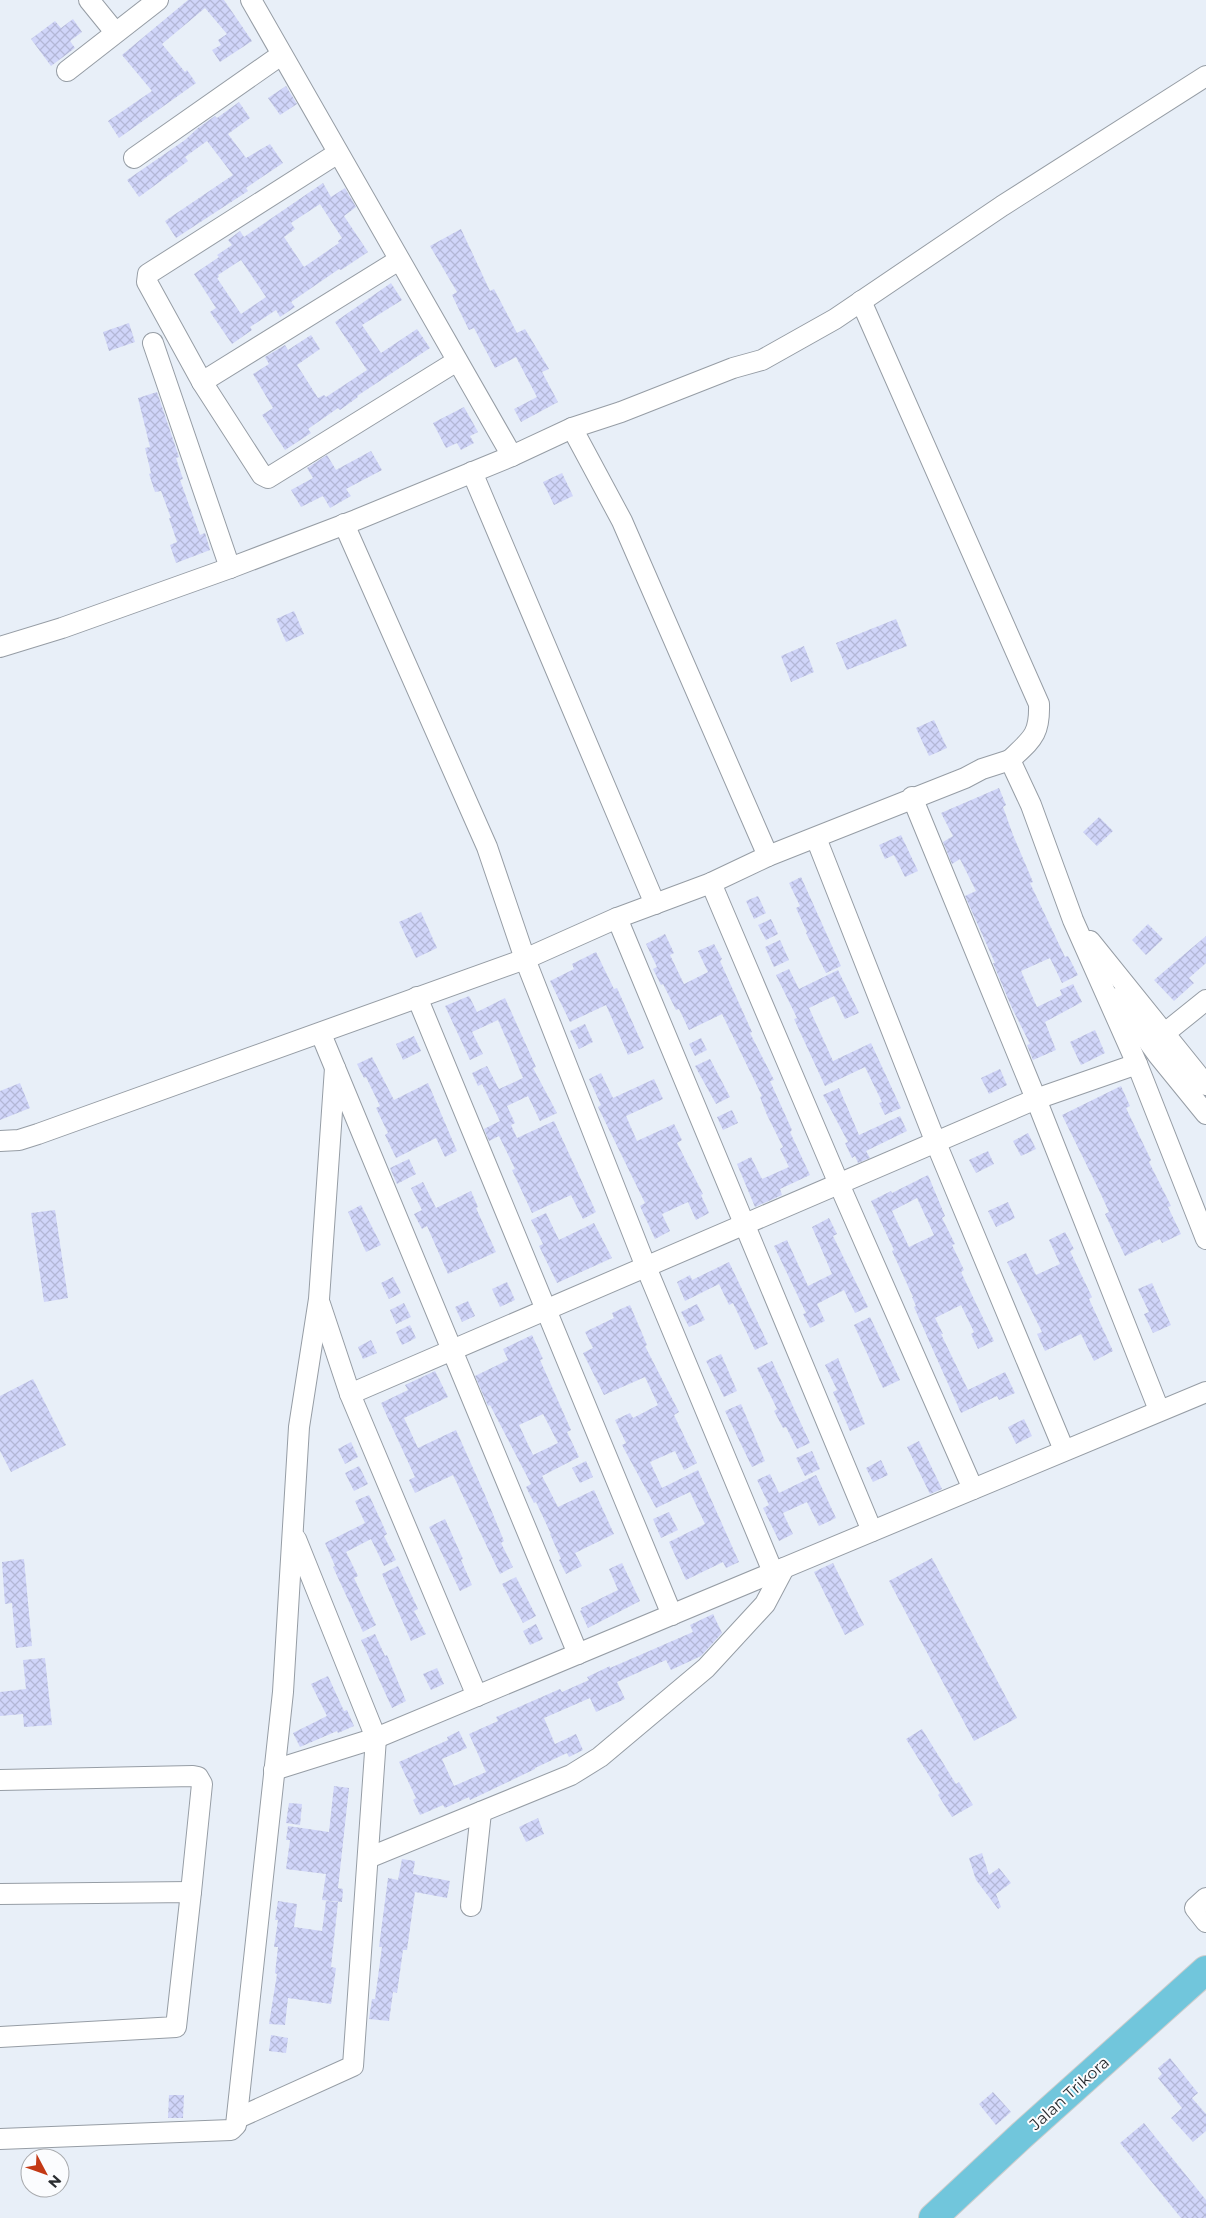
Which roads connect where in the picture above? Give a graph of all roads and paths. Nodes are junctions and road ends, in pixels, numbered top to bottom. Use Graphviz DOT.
graph roads {
  1 [pos="89,0"];
  2 [pos="158,0"];
  3 [pos="259,3"];
  4 [pos="115,32"];
  5 [pos="281,55"];
  6 [pos="67,71"];
  7 [pos="1206,76"];
  8 [pos="338,153"];
  9 [pos="134,158"];
  10 [pos="400,260"];
  11 [pos="861,301"];
  12 [pos="153,343"];
  13 [pos="457,361"];
  14 [pos="202,382"];
  15 [pos="572,428"];
  16 [pos="512,456"];
  17 [pos="472,472"];
  18 [pos="344,524"];
  19 [pos="230,568"];
  20 [pos="0,647"];
  21 [pos="1010,760"];
  22 [pos="912,798"];
  23 [pos="816,838"];
  24 [pos="768,856"];
  25 [pos="711,883"];
  26 [pos="655,904"];
  27 [pos="617,918"];
  28 [pos="1073,920"];
  29 [pos="525,959"];
  30 [pos="1094,966"];
  31 [pos="417,997"];
  32 [pos="1206,1000"];
  33 [pos="1165,1033"];
  34 [pos="320,1034"];
  35 [pos="1137,1064"];
  36 [pos="335,1068"];
  37 [pos="1206,1085"];
  38 [pos="1036,1099"];
  39 [pos="1206,1114"];
  40 [pos="0,1141"];
  41 [pos="936,1143"];
  42 [pos="839,1184"];
  43 [pos="744,1226"];
  44 [pos="1206,1239"];
  45 [pos="646,1267"];
  46 [pos="319,1299"];
  47 [pos="546,1311"];
  48 [pos="452,1351"];
  49 [pos="1206,1392"];
  50 [pos="350,1394"];
  51 [pos="1159,1410"];
  52 [pos="1064,1450"];
  53 [pos="973,1489"];
  54 [pos="872,1531"];
  55 [pos="293,1533"];
  56 [pos="779,1570"];
  57 [pos="672,1615"];
  58 [pos="578,1654"];
  59 [pos="478,1696"];
  60 [pos="376,1738"];
  61 [pos="274,1770"];
  62 [pos="0,1780"];
  63 [pos="481,1812"];
  64 [pos="368,1858"];
  65 [pos="191,1892"];
  66 [pos="0,1894"];
  67 [pos="1206,1898"];
  68 [pos="471,1906"];
  69 [pos="1206,1922"];
  70 [pos="1206,1970"];
  71 [pos="0,2037"];
  72 [pos="238,2118"];
  73 [pos="0,2140"];
  74 [pos="933,2218"];
  1 -- 4 [label="street"];
  2 -- 4 [label="street"];
  3 -- 5 [label="street"];
  4 -- 6 [label="street"];
  5 -- 8 [label="street"];
  5 -- 9 [label="street"];
  7 -- 11 [label="street"];
  8 -- 10 [label="street"];
  8 -- 14 [label="street"];
  10 -- 13 [label="street"];
  10 -- 14 [label="street"];
  11 -- 15 [label="street"];
  11 -- 21 [label="street"];
  12 -- 19 [label="street"];
  13 -- 14 [label="street"];
  13 -- 16 [label="street"];
  15 -- 16 [label="street"];
  15 -- 24 [label="street"];
  16 -- 17 [label="street"];
  17 -- 18 [label="street"];
  17 -- 26 [label="street"];
  18 -- 19 [label="street"];
  18 -- 29 [label="street"];
  19 -- 20 [label="street"];
  21 -- 22 [label="street"];
  21 -- 28 [label="street"];
  22 -- 23 [label="street"];
  22 -- 38 [label="street"];
  23 -- 24 [label="street"];
  23 -- 41 [label="street"];
  24 -- 25 [label="street"];
  25 -- 26 [label="street"];
  25 -- 42 [label="street"];
  26 -- 27 [label="street"];
  27 -- 29 [label="street"];
  27 -- 43 [label="street"];
  28 -- 30 [label="street"];
  28 -- 33 [label="street"];
  29 -- 31 [label="street"];
  29 -- 45 [label="street"];
  30 -- 35 [label="street"];
  30 -- 39 [label="street"];
  31 -- 34 [label="street"];
  31 -- 47 [label="street"];
  32 -- 33 [label="street"];
  33 -- 37 [label="street"];
  34 -- 36 [label="street"];
  34 -- 40 [label="street"];
  35 -- 38 [label="street"];
  35 -- 44 [label="street"];
  36 -- 46 [label="street"];
  36 -- 48 [label="street"];
  38 -- 41 [label="street"];
  38 -- 51 [label="street"];
  41 -- 42 [label="street"];
  41 -- 52 [label="street"];
  42 -- 43 [label="street"];
  42 -- 53 [label="street"];
  43 -- 45 [label="street"];
  43 -- 54 [label="street"];
  45 -- 47 [label="street"];
  45 -- 56 [label="street"];
  46 -- 50 [label="street"];
  46 -- 55 [label="street"];
  47 -- 48 [label="street"];
  47 -- 57 [label="street"];
  48 -- 50 [label="street"];
  48 -- 58 [label="street"];
  49 -- 51 [label="street"];
  50 -- 59 [label="street"];
  51 -- 52 [label="street"];
  52 -- 53 [label="street"];
  53 -- 54 [label="street"];
  54 -- 56 [label="street"];
  55 -- 60 [label="street"];
  55 -- 61 [label="street"];
  56 -- 57 [label="street"];
  56 -- 63 [label="street"];
  57 -- 58 [label="street"];
  58 -- 59 [label="street"];
  59 -- 60 [label="street"];
  60 -- 61 [label="street"];
  60 -- 64 [label="street"];
  61 -- 72 [label="street"];
  62 -- 65 [label="street"];
  63 -- 64 [label="street"];
  63 -- 68 [label="street"];
  64 -- 72 [label="street"];
  65 -- 66 [label="street"];
  65 -- 71 [label="street"];
  67 -- 69 [label="street"];
  70 -- 74 [label="main road, Jalan Trikora"];
  72 -- 73 [label="street"];
}
